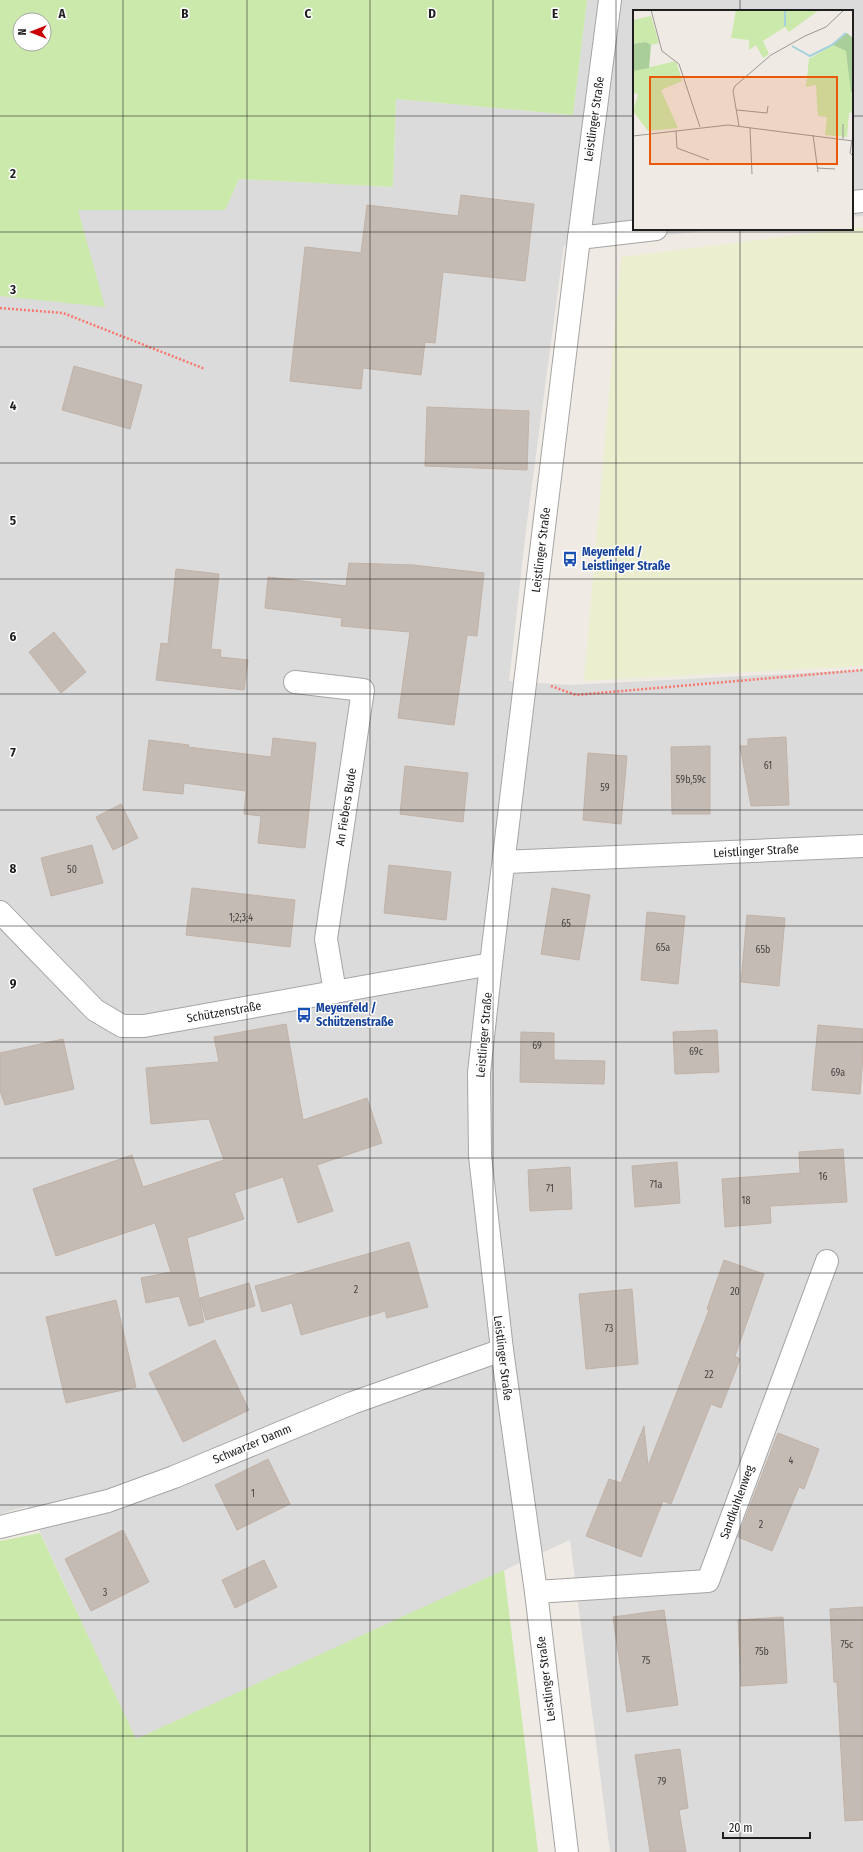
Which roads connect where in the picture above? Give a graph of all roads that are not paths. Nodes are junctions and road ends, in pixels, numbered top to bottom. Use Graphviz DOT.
graph roads {
  1 [pos="610,0"];
  2 [pos="863,201"];
  3 [pos="853,202"];
  4 [pos="647,230"];
  5 [pos="579,238"];
  6 [pos="295,682"];
  7 [pos="863,846"];
  8 [pos="505,862"];
  9 [pos="0,912"];
  10 [pos="491,964"];
  11 [pos="335,992"];
  12 [pos="827,1261"];
  13 [pos="502,1350"];
  14 [pos="0,1527"];
  15 [pos="536,1592"];
  16 [pos="567,1852"];
  1 -- 5 [label="street, Leistlinger Straße"];
  2 -- 3 [label="street"];
  4 -- 5 [label="street"];
  5 -- 8 [label="street, Leistlinger Straße"];
  6 -- 11 [label="street, An Fiebers Bude"];
  7 -- 8 [label="street, Leistlinger Straße"];
  8 -- 10 [label="street, Leistlinger Straße"];
  9 -- 11 [label="street, Schützenstraße"];
  10 -- 11 [label="street, Schützenstraße"];
  10 -- 13 [label="street, Leistlinger Straße"];
  12 -- 15 [label="street, Sandkuhlenweg"];
  13 -- 14 [label="street, Schwarzer Damm"];
  13 -- 15 [label="street, Leistlinger Straße"];
  15 -- 16 [label="street, Leistlinger Straße"];
}
